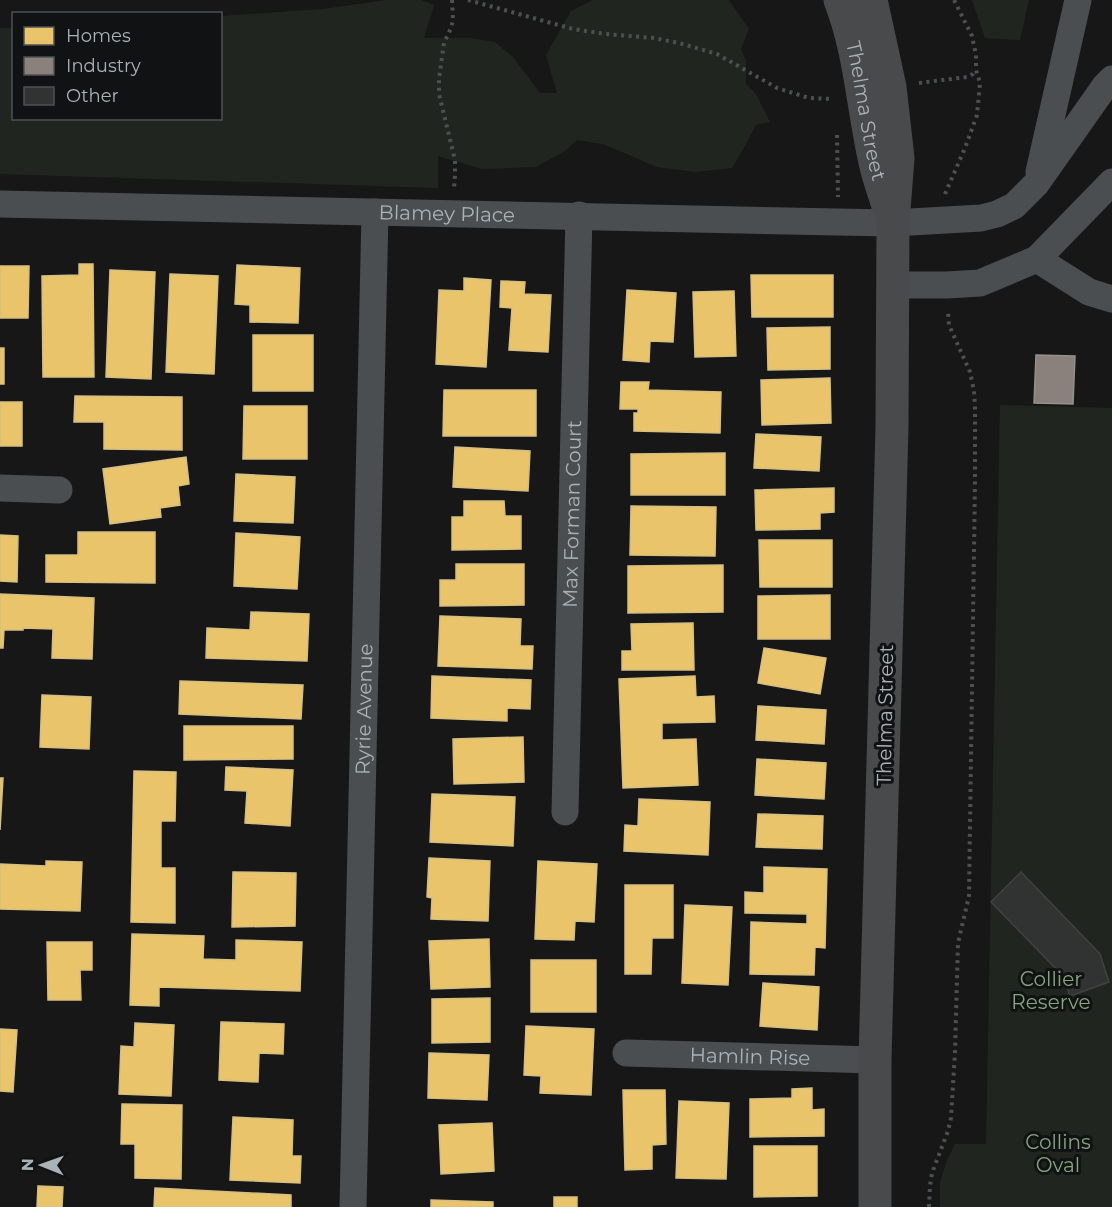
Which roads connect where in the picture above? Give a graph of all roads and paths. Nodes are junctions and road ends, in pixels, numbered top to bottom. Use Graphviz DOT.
graph roads {
  1 [pos="452,0"];
  2 [pos="468,0"];
  3 [pos="840,0"];
  4 [pos="871,0"];
  5 [pos="954,0"];
  6 [pos="1078,0"];
  7 [pos="976,70"];
  8 [pos="1112,80"];
  9 [pos="876,90"];
  10 [pos="1112,182"];
  11 [pos="1036,184"];
  12 [pos="452,197"];
  13 [pos="0,204"];
  14 [pos="375,212"];
  15 [pos="579,216"];
  16 [pos="943,221"];
  17 [pos="893,223"];
  18 [pos="1037,259"];
  19 [pos="892,285"];
  20 [pos="947,285"];
  21 [pos="1112,299"];
  22 [pos="0,488"];
  23 [pos="59,490"];
  24 [pos="565,812"];
  25 [pos="626,1053"];
  26 [pos="875,1060"];
  27 [pos="353,1207"];
  28 [pos="875,1207"];
  29 [pos="929,1207"];
  1 -- 12 [label="path"];
  2 -- 9 [label="path"];
  3 -- 9 [label="main road, Thelma Street"];
  4 -- 9 [label="main road, Thelma Street"];
  5 -- 7 [label="path"];
  6 -- 11 [label="street"];
  7 -- 9 [label="path"];
  7 -- 16 [label="path"];
  8 -- 11 [label="street, Blamey Place"];
  9 -- 17 [label="main road, Thelma Street"];
  10 -- 18 [label="street"];
  11 -- 16 [label="street, Blamey Place"];
  13 -- 14 [label="street, Blamey Place"];
  14 -- 15 [label="street, Blamey Place"];
  14 -- 27 [label="street, Ryrie Avenue"];
  15 -- 17 [label="street, Blamey Place"];
  15 -- 24 [label="street, Max Forman Court"];
  16 -- 17 [label="street, Blamey Place"];
  17 -- 19 [label="main road, Thelma Street"];
  18 -- 20 [label="street"];
  18 -- 21 [label="street"];
  19 -- 20 [label="street"];
  19 -- 26 [label="main road, Thelma Street"];
  20 -- 29 [label="path"];
  22 -- 23 [label="street"];
  25 -- 26 [label="street, Hamlin Rise"];
  26 -- 28 [label="main road, Thelma Street"];
}
